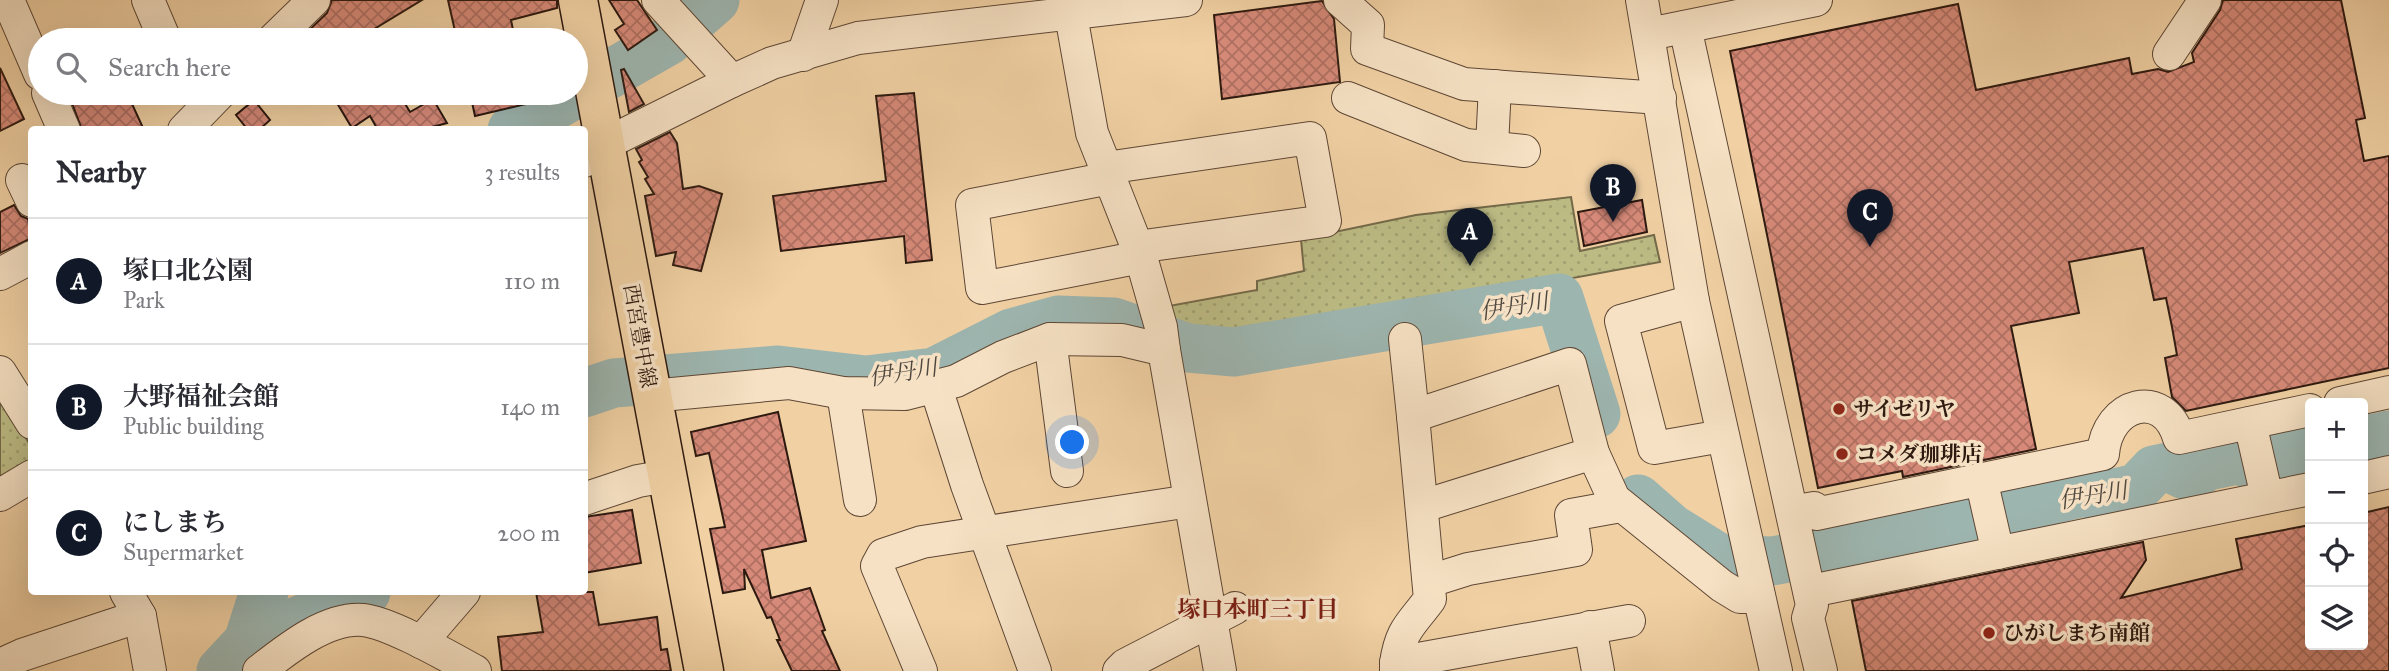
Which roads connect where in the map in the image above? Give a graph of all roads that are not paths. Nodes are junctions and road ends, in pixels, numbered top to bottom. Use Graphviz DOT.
graph roads {
  1 [pos="8,0"];
  2 [pos="148,0"];
  3 [pos="314,0"];
  4 [pos="578,0"];
  5 [pos="822,0"];
  6 [pos="1186,0"];
  7 [pos="1340,0"];
  8 [pos="1642,0"];
  9 [pos="2205,0"];
  10 [pos="1804,1"];
  11 [pos="1154,2"];
  12 [pos="1102,5"];
  13 [pos="1071,15"];
  14 [pos="675,19"];
  15 [pos="1685,27"];
  16 [pos="160,28"];
  17 [pos="285,28"];
  18 [pos="583,28"];
  19 [pos="1649,34"];
  20 [pos="28,46"];
  21 [pos="2169,54"];
  22 [pos="803,55"];
  23 [pos="588,61"];
  24 [pos="732,80"];
  25 [pos="1495,86"];
  26 [pos="1348,98"];
  27 [pos="1660,98"];
  28 [pos="53,105"];
  29 [pos="62,126"];
  30 [pos="1492,146"];
  31 [pos="1524,151"];
  32 [pos="595,153"];
  33 [pos="1108,173"];
  34 [pos="1139,252"];
  35 [pos="28,259"];
  36 [pos="0,274"];
  37 [pos="1693,301"];
  38 [pos="1163,338"];
  39 [pos="1050,339"];
  40 [pos="1405,339"];
  41 [pos="0,372"];
  42 [pos="649,385"];
  43 [pos="936,388"];
  44 [pos="2389,392"];
  45 [pos="843,393"];
  46 [pos="2362,398"];
  47 [pos="2305,411"];
  48 [pos="1413,415"];
  49 [pos="28,417"];
  50 [pos="2250,423"];
  51 [pos="1722,436"];
  52 [pos="1593,453"];
  53 [pos="1067,471"];
  54 [pos="2389,472"];
  55 [pos="667,476"];
  56 [pos="2368,477"];
  57 [pos="28,478"];
  58 [pos="1981,479"];
  59 [pos="2305,490"];
  60 [pos="0,495"];
  61 [pos="2267,497"];
  62 [pos="588,498"];
  63 [pos="860,500"];
  64 [pos="1189,501"];
  65 [pos="1423,506"];
  66 [pos="1621,506"];
  67 [pos="1799,521"];
  68 [pos="983,531"];
  69 [pos="1998,553"];
  70 [pos="1430,581"];
  71 [pos="1811,583"];
  72 [pos="1758,589"];
  73 [pos="461,595"];
  74 [pos="133,603"];
  75 [pos="1223,614"];
  76 [pos="1629,621"];
  77 [pos="1590,627"];
  78 [pos="421,642"];
  79 [pos="1491,658"];
  80 [pos="0,666"];
  81 [pos="1396,667"];
  82 [pos="150,671"];
  83 [pos="259,671"];
  84 [pos="475,671"];
  85 [pos="704,671"];
  86 [pos="921,671"];
  87 [pos="1035,671"];
  88 [pos="1119,671"];
  89 [pos="1220,671"];
  90 [pos="1598,671"];
  91 [pos="1776,671"];
  92 [pos="1822,671"];
  1 -- 20 [label="street"];
  2 -- 16 [label="street"];
  3 -- 17 [label="street"];
  4 -- 18 [label="main road, 西宮豊中線"];
  5 -- 22 [label="street"];
  6 -- 11 [label="street"];
  7 -- 25 [label="street"];
  8 -- 19 [label="street"];
  9 -- 21 [label="street"];
  10 -- 15 [label="street"];
  11 -- 12 [label="street"];
  12 -- 13 [label="street"];
  13 -- 22 [label="street"];
  13 -- 33 [label="street"];
  14 -- 24 [label="street"];
  15 -- 19 [label="street"];
  15 -- 67 [label="street"];
  19 -- 27 [label="street"];
  22 -- 24 [label="street"];
  23 -- 32 [label="main road, 西宮豊中線"];
  24 -- 32 [label="street"];
  25 -- 27 [label="street"];
  25 -- 30 [label="street"];
  26 -- 30 [label="street"];
  27 -- 37 [label="street"];
  28 -- 29 [label="street"];
  30 -- 31 [label="street"];
  32 -- 42 [label="main road, 西宮豊中線"];
  33 -- 34 [label="street"];
  33 -- 34 [label="street"];
  33 -- 34 [label="street"];
  34 -- 38 [label="street"];
  35 -- 36 [label="street"];
  37 -- 51 [label="street"];
  37 -- 51 [label="street"];
  38 -- 39 [label="street"];
  38 -- 64 [label="street"];
  39 -- 43 [label="street"];
  39 -- 53 [label="street"];
  40 -- 48 [label="street"];
  41 -- 49 [label="street"];
  42 -- 45 [label="street"];
  42 -- 55 [label="main road, 西宮豊中線"];
  43 -- 45 [label="street"];
  43 -- 68 [label="street"];
  44 -- 46 [label="street"];
  45 -- 63 [label="street"];
  47 -- 50 [label="street"];
  48 -- 52 [label="street"];
  48 -- 65 [label="street"];
  50 -- 58 [label="street"];
  50 -- 61 [label="street"];
  51 -- 72 [label="street"];
  52 -- 65 [label="street"];
  52 -- 66 [label="street"];
  54 -- 56 [label="street"];
  55 -- 62 [label="street"];
  55 -- 85 [label="main road, 西宮豊中線"];
  57 -- 60 [label="street"];
  58 -- 67 [label="street"];
  58 -- 69 [label="street"];
  59 -- 61 [label="street"];
  61 -- 69 [label="street"];
  64 -- 68 [label="street"];
  64 -- 75 [label="street"];
  65 -- 70 [label="street"];
  66 -- 70 [label="street"];
  66 -- 72 [label="street"];
  67 -- 71 [label="street"];
  68 -- 86 [label="street"];
  68 -- 87 [label="street"];
  69 -- 71 [label="street"];
  70 -- 81 [label="street"];
  71 -- 92 [label="street"];
  72 -- 91 [label="street"];
  73 -- 78 [label="street"];
  74 -- 80 [label="street"];
  74 -- 82 [label="street"];
  75 -- 88 [label="street"];
  75 -- 89 [label="street"];
  76 -- 77 [label="street"];
  77 -- 79 [label="street"];
  77 -- 90 [label="street"];
  78 -- 83 [label="street"];
  78 -- 84 [label="street"];
  79 -- 81 [label="street"];
}
